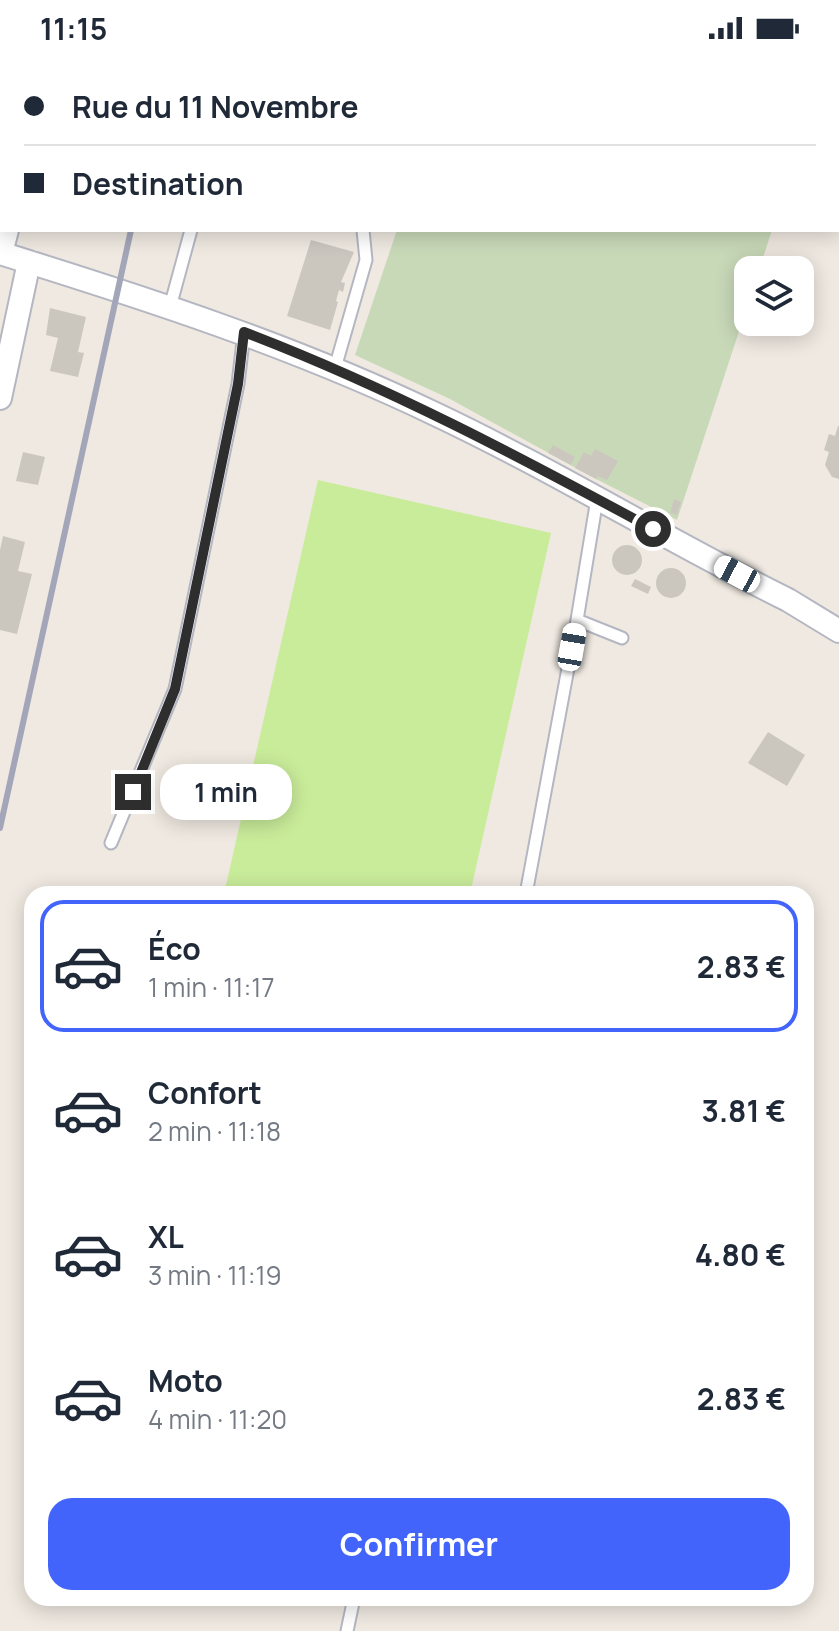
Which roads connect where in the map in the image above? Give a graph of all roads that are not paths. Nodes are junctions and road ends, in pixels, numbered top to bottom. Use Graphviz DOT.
graph roads {
  1 [pos="6,232"];
  2 [pos="190,232"];
  3 [pos="363,232"];
  4 [pos="1,253"];
  5 [pos="29,262"];
  6 [pos="170,307"];
  7 [pos="244,332"];
  8 [pos="335,368"];
  9 [pos="0,398"];
  10 [pos="597,499"];
  11 [pos="577,620"];
  12 [pos="839,631"];
  13 [pos="622,638"];
  14 [pos="111,843"];
  15 [pos="527,886"];
  16 [pos="352,1606"];
  17 [pos="347,1631"];
  1 -- 4 [label="street"];
  2 -- 6 [label="lane"];
  3 -- 8 [label="lane"];
  4 -- 5 [label="street"];
  5 -- 6 [label="street"];
  5 -- 9 [label="street"];
  6 -- 7 [label="street"];
  7 -- 8 [label="street"];
  7 -- 14 [label="lane"];
  8 -- 10 [label="street"];
  10 -- 11 [label="lane"];
  10 -- 12 [label="street"];
  11 -- 13 [label="lane"];
  11 -- 15 [label="lane"];
  16 -- 17 [label="lane"];
}
